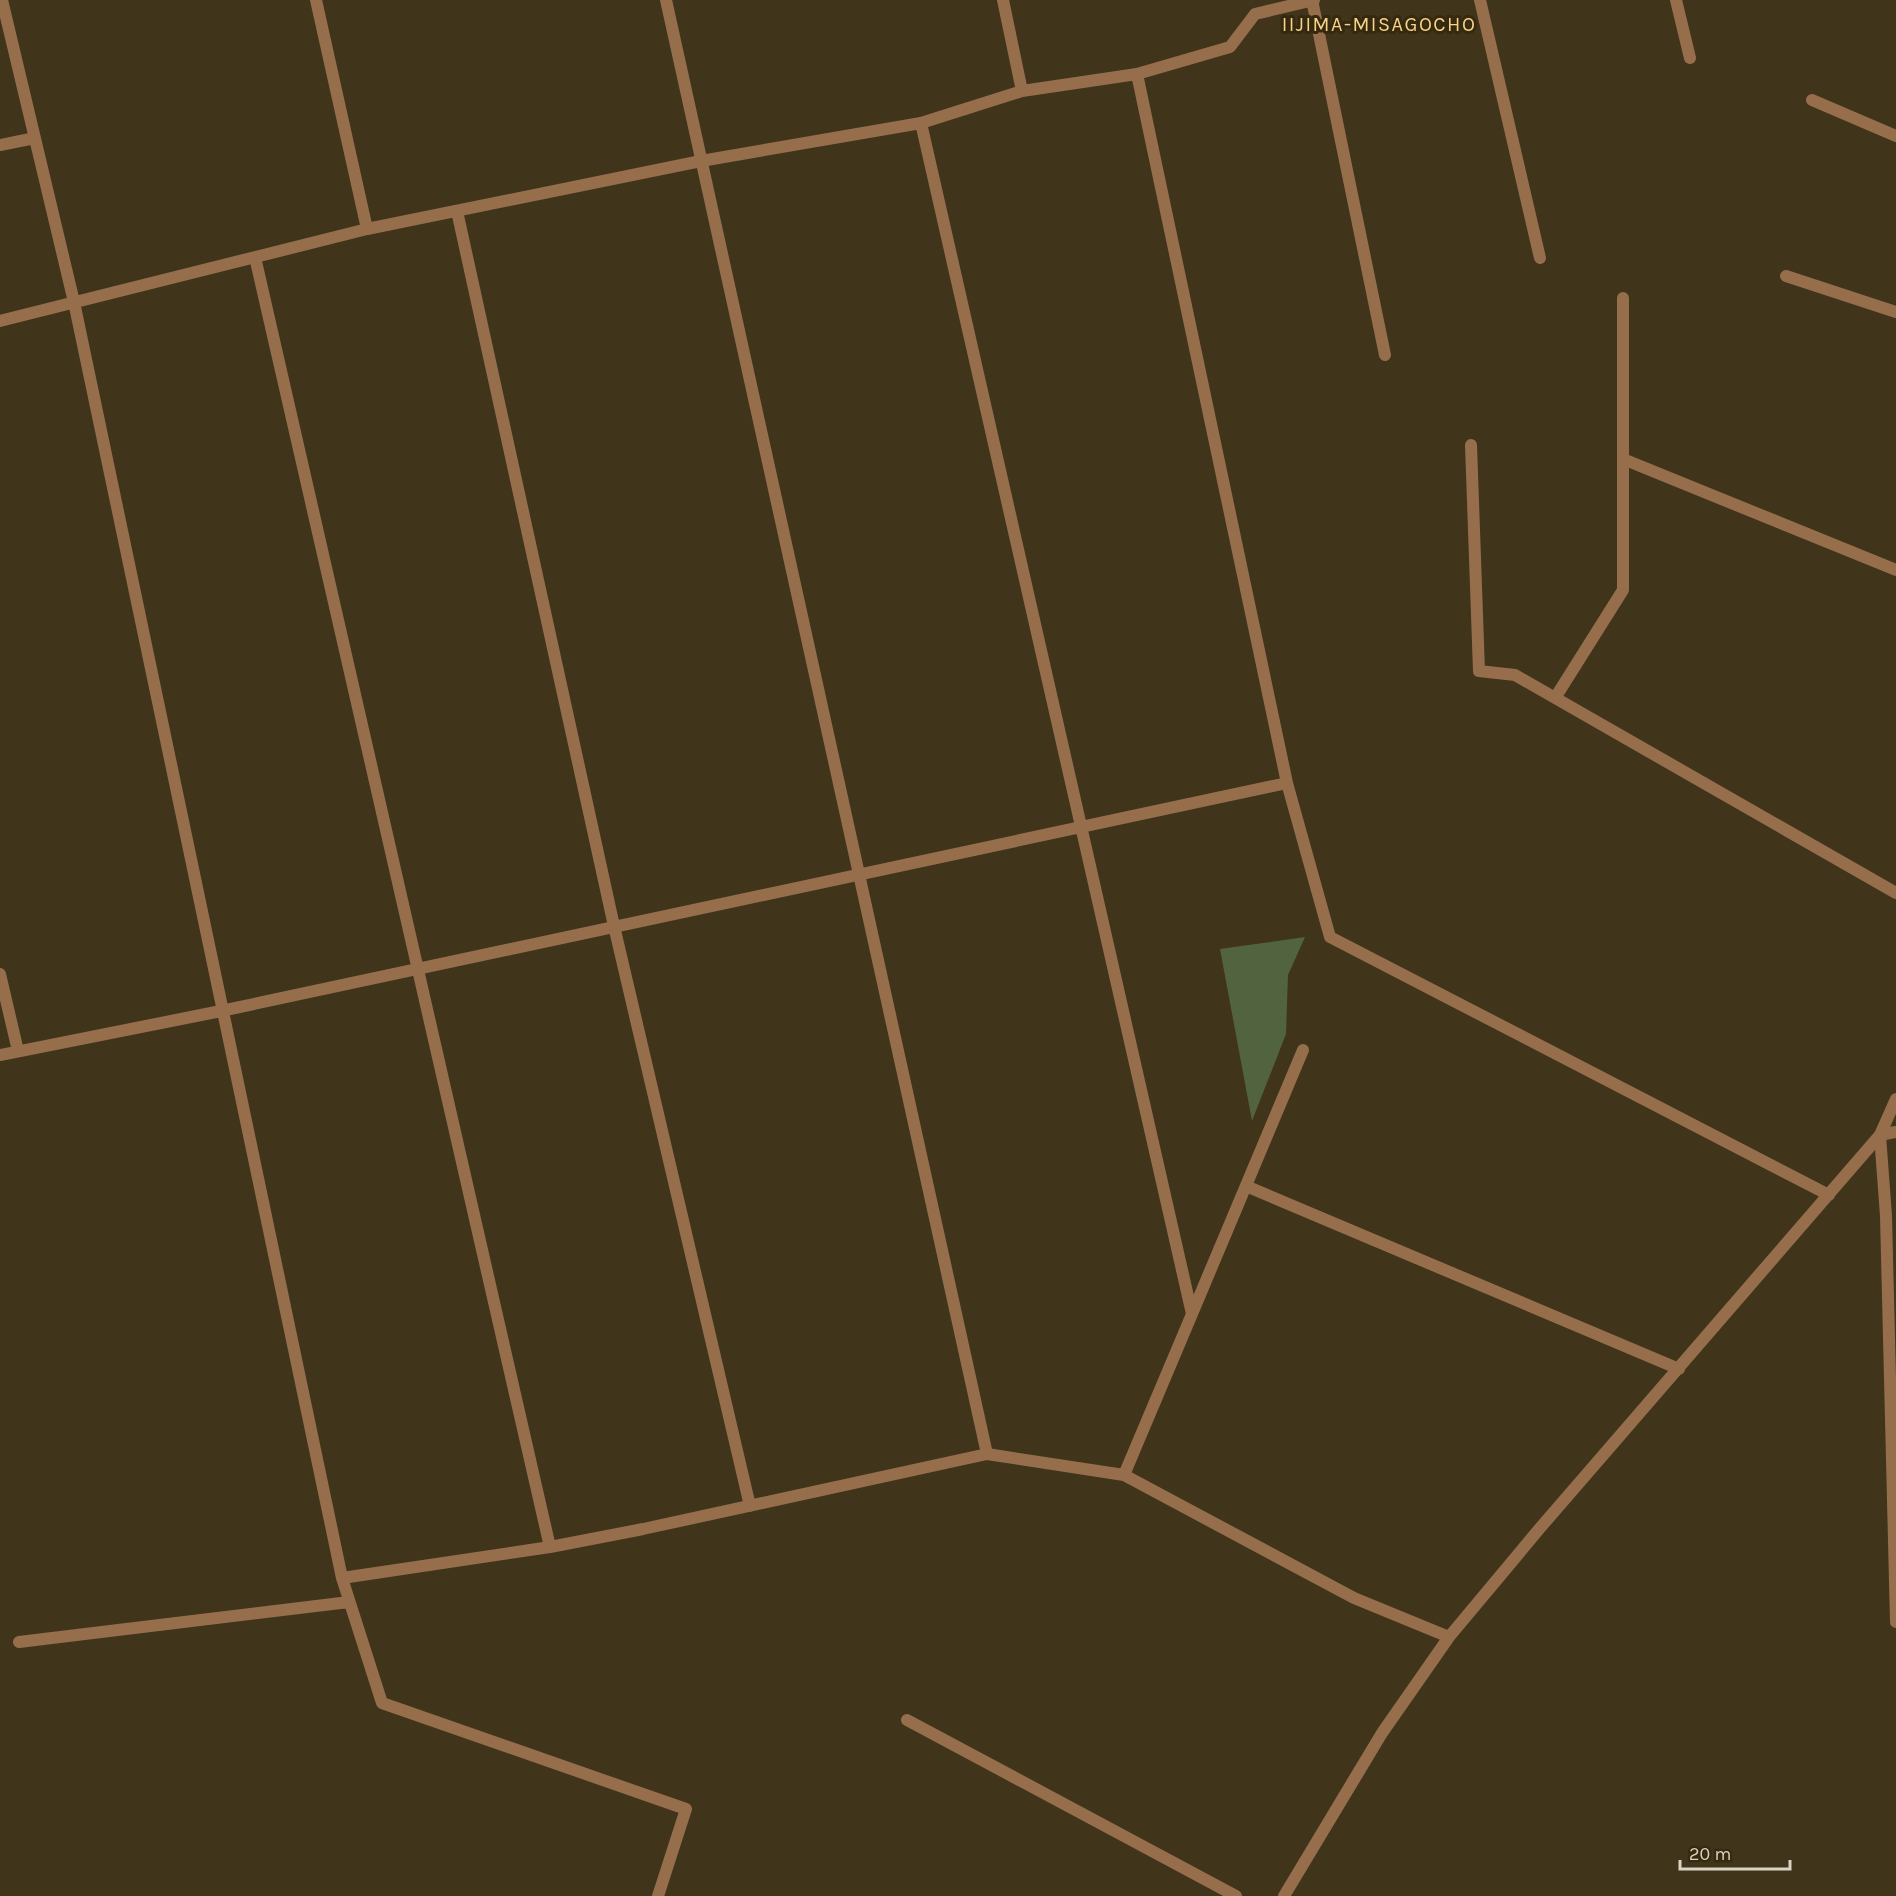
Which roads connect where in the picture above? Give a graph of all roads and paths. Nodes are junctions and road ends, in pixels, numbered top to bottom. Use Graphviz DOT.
graph roads {
  1 [pos="2,0"];
  2 [pos="316,0"];
  3 [pos="666,0"];
  4 [pos="1003,0"];
  5 [pos="1252,0"];
  6 [pos="1313,0"];
  7 [pos="1480,0"];
  8 [pos="1676,0"];
  9 [pos="1255,14"];
  10 [pos="1690,58"];
  11 [pos="1137,74"];
  12 [pos="1022,91"];
  13 [pos="1812,100"];
  14 [pos="921,123"];
  15 [pos="1896,136"];
  16 [pos="35,138"];
  17 [pos="0,145"];
  18 [pos="702,162"];
  19 [pos="457,211"];
  20 [pos="367,229"];
  21 [pos="255,257"];
  22 [pos="1540,258"];
  23 [pos="1786,276"];
  24 [pos="1623,297"];
  25 [pos="74,302"];
  26 [pos="1896,312"];
  27 [pos="0,321"];
  28 [pos="1385,356"];
  29 [pos="1472,444"];
  30 [pos="1623,459"];
  31 [pos="1896,570"];
  32 [pos="1555,698"];
  33 [pos="1287,783"];
  34 [pos="1080,827"];
  35 [pos="859,874"];
  36 [pos="1896,893"];
  37 [pos="614,926"];
  38 [pos="417,968"];
  39 [pos="0,974"];
  40 [pos="221,1011"];
  41 [pos="1304,1050"];
  42 [pos="18,1051"];
  43 [pos="0,1055"];
  44 [pos="1896,1099"];
  45 [pos="1896,1132"];
  46 [pos="1880,1135"];
  47 [pos="1246,1186"];
  48 [pos="1829,1195"];
  49 [pos="1192,1314"];
  50 [pos="1680,1369"];
  51 [pos="987,1454"];
  52 [pos="1124,1475"];
  53 [pos="750,1506"];
  54 [pos="550,1547"];
  55 [pos="342,1578"];
  56 [pos="350,1602"];
  57 [pos="1896,1622"];
  58 [pos="1449,1637"];
  59 [pos="19,1642"];
  60 [pos="907,1720"];
  61 [pos="658,1896"];
  62 [pos="1236,1896"];
  63 [pos="1284,1896"];
  1 -- 16 [label="street"];
  2 -- 20 [label="street"];
  3 -- 18 [label="street"];
  4 -- 12 [label="street"];
  5 -- 9 [label="street"];
  6 -- 9 [label="street"];
  6 -- 28 [label="street"];
  7 -- 22 [label="street"];
  8 -- 10 [label="street"];
  9 -- 11 [label="street"];
  11 -- 12 [label="street"];
  11 -- 33 [label="street"];
  12 -- 14 [label="street"];
  13 -- 15 [label="street"];
  14 -- 18 [label="street"];
  14 -- 34 [label="street"];
  16 -- 17 [label="street"];
  16 -- 25 [label="street"];
  18 -- 19 [label="street"];
  18 -- 35 [label="street"];
  19 -- 20 [label="street"];
  19 -- 37 [label="street"];
  20 -- 21 [label="street"];
  21 -- 25 [label="street"];
  21 -- 38 [label="street"];
  23 -- 26 [label="street"];
  24 -- 30 [label="street"];
  25 -- 27 [label="street"];
  25 -- 40 [label="street"];
  29 -- 32 [label="street"];
  30 -- 31 [label="street"];
  30 -- 32 [label="street"];
  32 -- 36 [label="street"];
  33 -- 34 [label="street"];
  33 -- 48 [label="street"];
  34 -- 35 [label="street"];
  34 -- 49 [label="street"];
  35 -- 37 [label="street"];
  35 -- 51 [label="street"];
  37 -- 38 [label="street"];
  37 -- 53 [label="street"];
  38 -- 40 [label="street"];
  38 -- 54 [label="street"];
  39 -- 42 [label="street"];
  40 -- 42 [label="street"];
  40 -- 55 [label="street"];
  41 -- 47 [label="street"];
  42 -- 43 [label="street"];
  44 -- 46 [label="street"];
  45 -- 46 [label="street"];
  46 -- 48 [label="street"];
  46 -- 57 [label="street"];
  47 -- 49 [label="street"];
  47 -- 50 [label="street"];
  48 -- 50 [label="street"];
  49 -- 52 [label="street"];
  50 -- 58 [label="street"];
  51 -- 52 [label="street"];
  51 -- 53 [label="street"];
  52 -- 58 [label="street"];
  53 -- 54 [label="street"];
  54 -- 55 [label="street"];
  55 -- 56 [label="street"];
  56 -- 59 [label="street"];
  56 -- 61 [label="street"];
  58 -- 63 [label="street"];
  60 -- 62 [label="street"];
}
